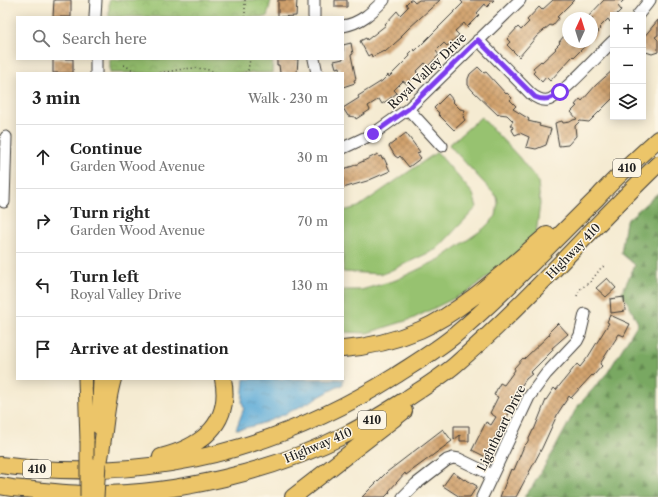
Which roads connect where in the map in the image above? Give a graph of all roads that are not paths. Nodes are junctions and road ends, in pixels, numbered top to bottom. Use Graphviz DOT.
graph roads {
  1 [pos="96,0"];
  2 [pos="314,0"];
  3 [pos="384,0"];
  4 [pos="520,0"];
  5 [pos="650,0"];
  6 [pos="640,12"];
  7 [pos="95,16"];
  8 [pos="314,16"];
  9 [pos="344,26"];
  10 [pos="478,40"];
  11 [pos="610,44"];
  12 [pos="96,60"];
  13 [pos="314,60"];
  14 [pos="96,72"];
  15 [pos="317,72"];
  16 [pos="408,109"];
  17 [pos="8,137"];
  18 [pos="658,139"];
  19 [pos="442,146"];
  20 [pos="344,148"];
  21 [pos="658,164"];
  22 [pos="596,198"];
  23 [pos="4,202"];
  24 [pos="584,314"];
  25 [pos="344,349"];
  26 [pos="453,366"];
  27 [pos="85,380"];
  28 [pos="100,380"];
  29 [pos="113,380"];
  30 [pos="223,380"];
  31 [pos="96,442"];
  32 [pos="99,463"];
  33 [pos="0,464"];
  34 [pos="75,471"];
  35 [pos="492,476"];
  36 [pos="0,486"];
  37 [pos="87,497"];
  38 [pos="97,497"];
  39 [pos="293,497"];
  40 [pos="403,497"];
  41 [pos="482,497"];
  1 -- 7 [label="street"];
  2 -- 8 [label="street"];
  3 -- 9 [label="street"];
  4 -- 10 [label="street, Royal Valley Drive"];
  5 -- 6 [label="street"];
  10 -- 11 [label="street"];
  10 -- 16 [label="street, Royal Valley Drive"];
  12 -- 14 [label="street"];
  13 -- 15 [label="street"];
  16 -- 19 [label="street"];
  16 -- 20 [label="street, Royal Valley Drive"];
  17 -- 23 [label="street"];
  18 -- 22 [label="highway, Highway 410 / 410"];
  21 -- 26 [label="highway, Highway 410 / 410"];
  22 -- 25 [label="highway"];
  22 -- 34 [label="highway, Highway 410 / 410"];
  24 -- 35 [label="street, Lightheart Drive"];
  26 -- 36 [label="highway, Highway 410 / 410"];
  26 -- 39 [label="highway"];
  27 -- 31 [label="main road"];
  28 -- 31 [label="main road"];
  29 -- 31 [label="highway"];
  30 -- 34 [label="highway"];
  31 -- 32 [label="highway"];
  31 -- 37 [label="main road, bridge"];
  32 -- 38 [label="main road, bridge"];
  33 -- 34 [label="highway, Highway 410 / 410"];
  35 -- 40 [label="street"];
  35 -- 41 [label="street, Lightheart Drive"];
}
